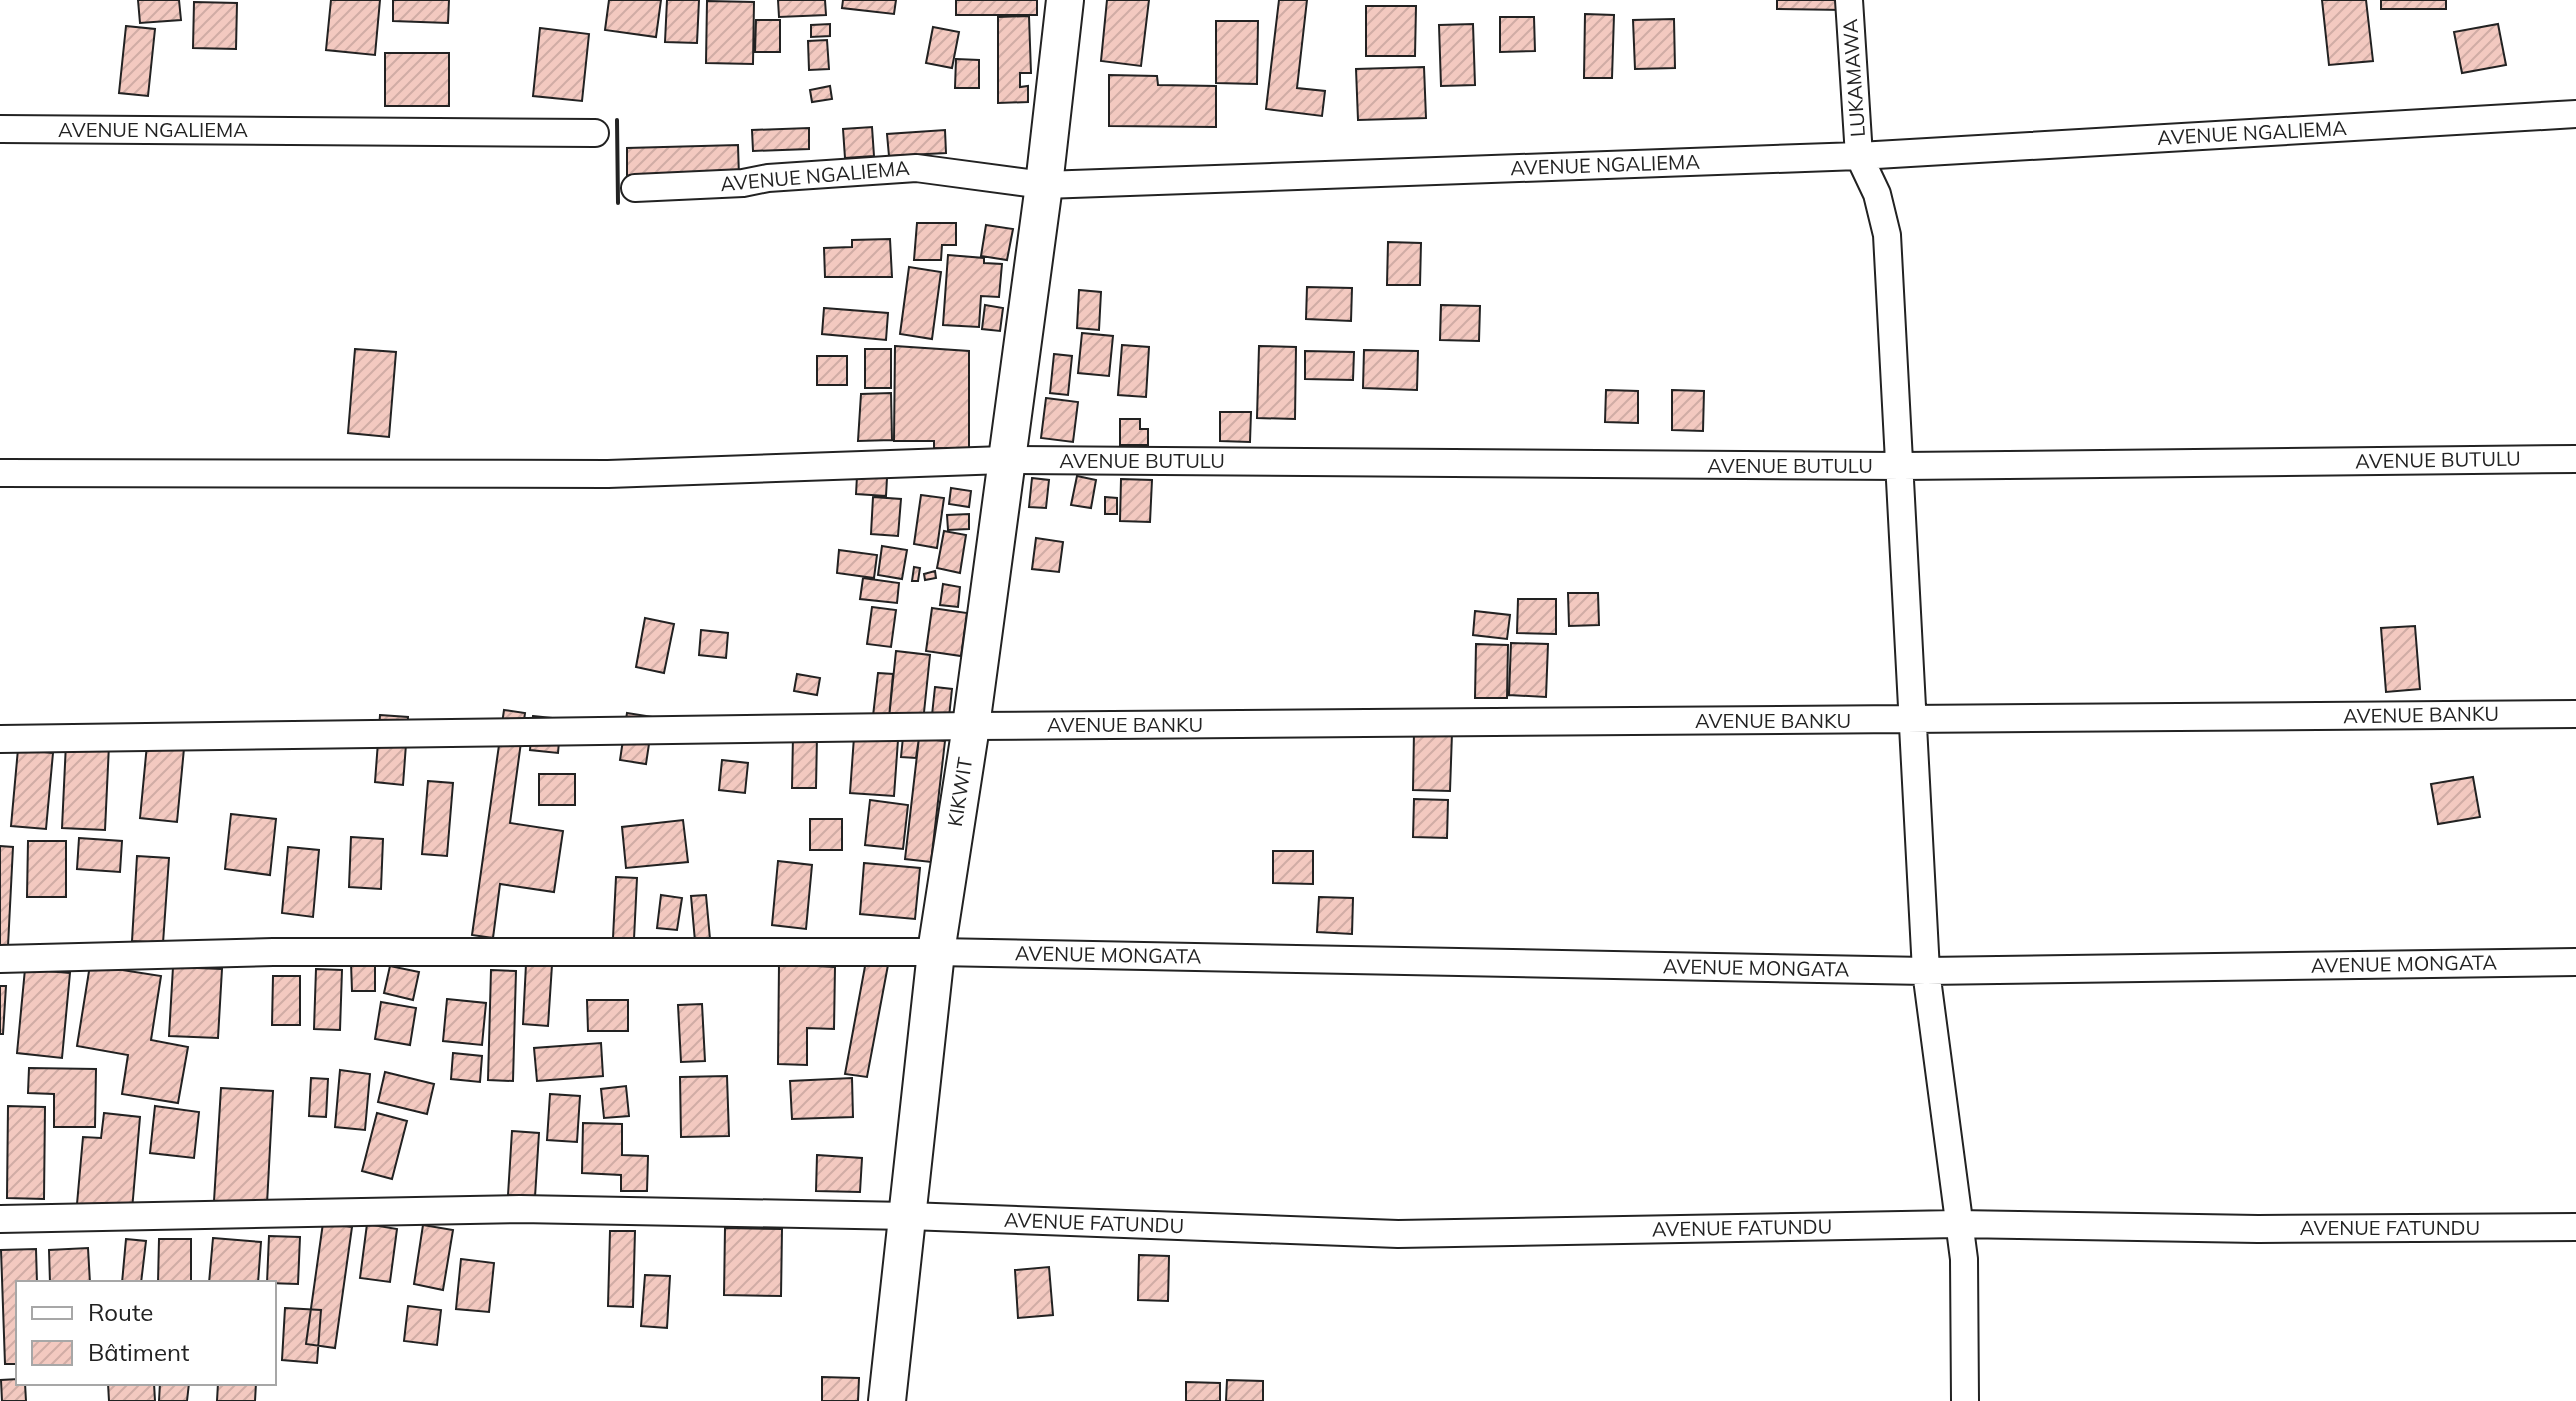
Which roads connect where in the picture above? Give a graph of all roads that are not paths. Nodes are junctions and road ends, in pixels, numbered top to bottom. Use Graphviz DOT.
graph roads {
  1 [pos="1065,0"];
  2 [pos="1849,0"];
  3 [pos="2576,114"];
  4 [pos="0,129"];
  5 [pos="595,133"];
  6 [pos="1859,156"];
  7 [pos="1044,185"];
  8 [pos="635,188"];
  9 [pos="2576,459"];
  10 [pos="1004,460"];
  11 [pos="1902,466"];
  12 [pos="0,473"];
  13 [pos="2576,714"];
  14 [pos="1915,721"];
  15 [pos="971,726"];
  16 [pos="0,739"];
  17 [pos="936,952"];
  18 [pos="0,959"];
  19 [pos="2576,962"];
  20 [pos="1926,971"];
  21 [pos="908,1216"];
  22 [pos="0,1219"];
  23 [pos="1957,1224"];
  24 [pos="2576,1227"];
  25 [pos="887,1401"];
  26 [pos="1965,1401"];
  1 -- 7 [label="main road, KIKWIT"];
  2 -- 6 [label="street, LUKAMAWA"];
  3 -- 6 [label="street, AVENUE NGALIEMA"];
  4 -- 5 [label="street, AVENUE NGALIEMA"];
  6 -- 7 [label="street, AVENUE NGALIEMA"];
  6 -- 11 [label="street"];
  7 -- 8 [label="street, AVENUE NGALIEMA"];
  7 -- 10 [label="main road, KIKWIT"];
  9 -- 11 [label="street, AVENUE BUTULU"];
  10 -- 11 [label="street, AVENUE BUTULU"];
  10 -- 12 [label="street, AVENUE BUTULU"];
  10 -- 15 [label="main road, KIKWIT"];
  11 -- 14 [label="street"];
  13 -- 14 [label="street, AVENUE BANKU"];
  14 -- 15 [label="street, AVENUE BANKU"];
  14 -- 20 [label="street"];
  15 -- 16 [label="street, AVENUE BANKU"];
  15 -- 17 [label="main road, KIKWIT"];
  17 -- 18 [label="street, AVENUE MONGATA"];
  17 -- 20 [label="street, AVENUE MONGATA"];
  17 -- 21 [label="main road, KIKWIT"];
  19 -- 20 [label="street, AVENUE MONGATA"];
  20 -- 23 [label="street"];
  21 -- 22 [label="street, AVENUE FATUNDU"];
  21 -- 23 [label="street, AVENUE FATUNDU"];
  21 -- 25 [label="main road, KIKWIT"];
  23 -- 24 [label="street, AVENUE FATUNDU"];
  23 -- 26 [label="street"];
}
